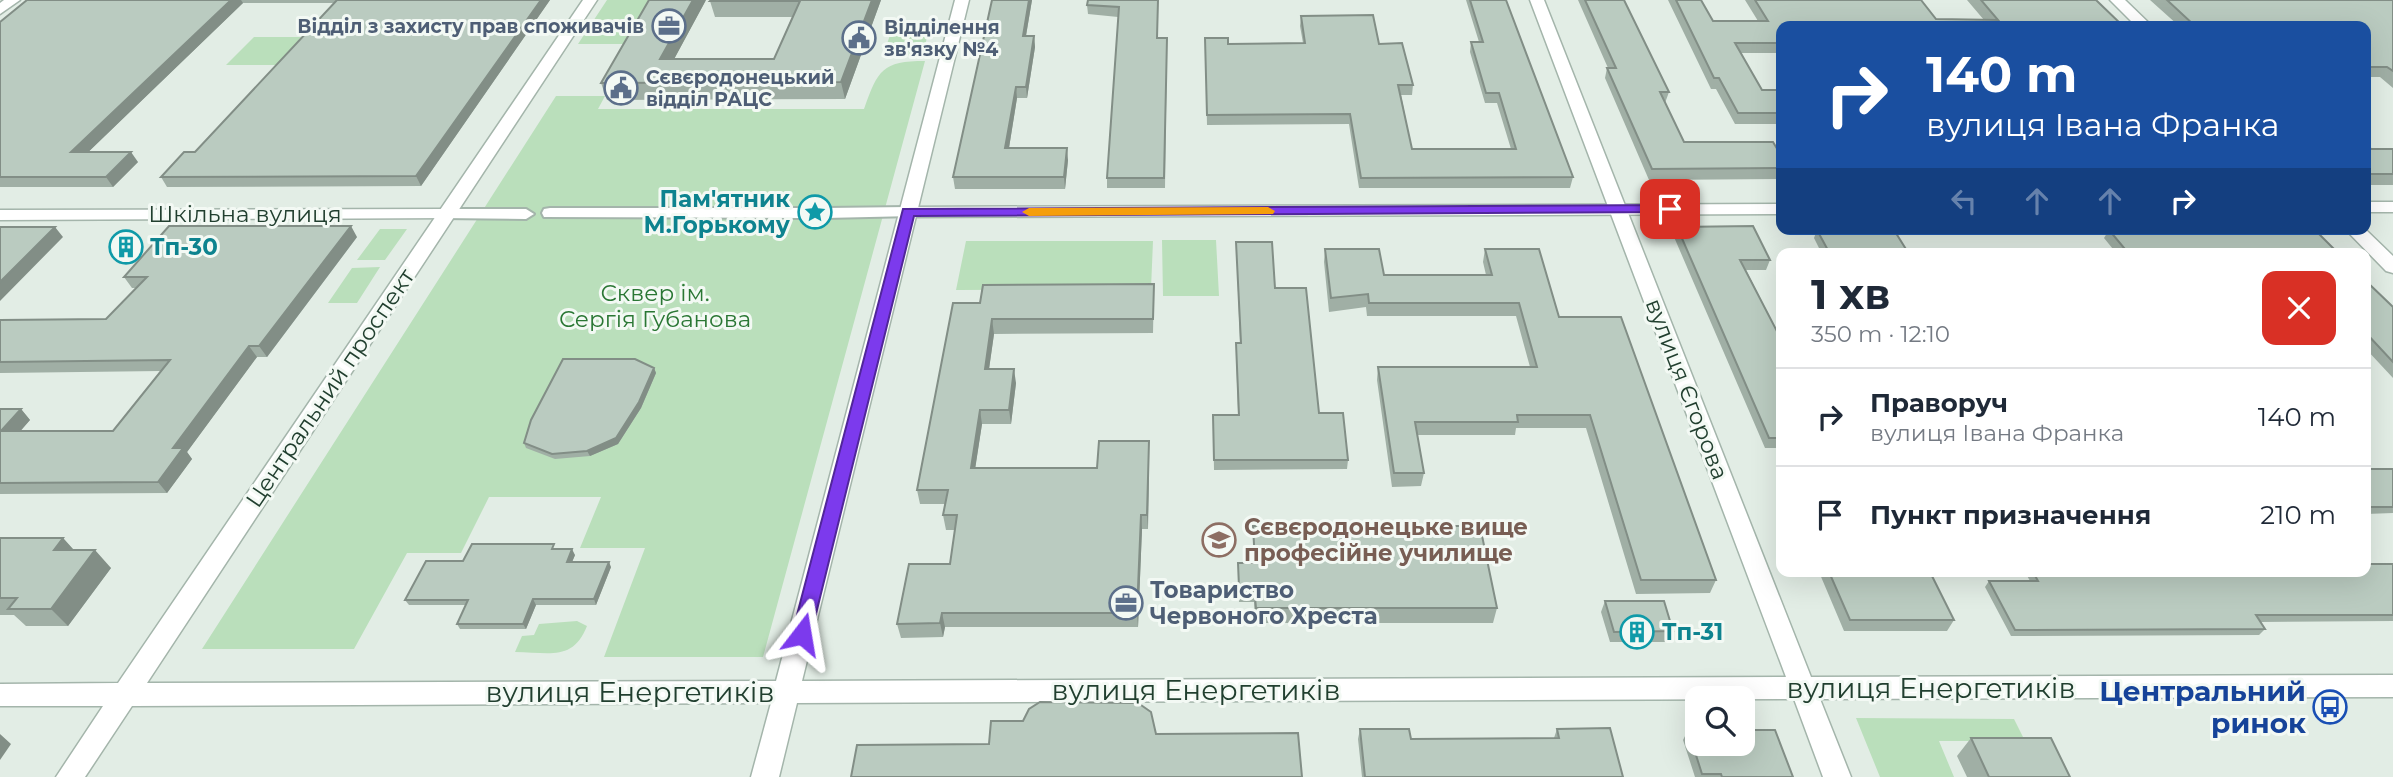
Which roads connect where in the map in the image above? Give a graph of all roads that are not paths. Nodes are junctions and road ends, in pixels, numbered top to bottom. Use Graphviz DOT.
graph roads {
  1 [pos="13,0"];
  2 [pos="590,0"];
  3 [pos="962,0"];
  4 [pos="1537,0"];
  5 [pos="2117,0"];
  6 [pos="0,10"];
  7 [pos="2139,21"];
  8 [pos="2371,207"];
  9 [pos="2393,207"];
  10 [pos="1776,209"];
  11 [pos="1618,210"];
  12 [pos="908,212"];
  13 [pos="550,213"];
  14 [pos="802,213"];
  15 [pos="825,213"];
  16 [pos="447,214"];
  17 [pos="526,214"];
  18 [pos="0,215"];
  19 [pos="2360,235"];
  20 [pos="2393,267"];
  21 [pos="2393,686"];
  22 [pos="1803,688"];
  23 [pos="787,692"];
  24 [pos="125,694"];
  25 [pos="0,695"];
  26 [pos="70,777"];
  27 [pos="765,777"];
  28 [pos="1837,777"];
  1 -- 6 [label="street"];
  2 -- 16 [label="street, Центральний проспект"];
  3 -- 12 [label="street"];
  4 -- 11 [label="street, вулиця Єгорова"];
  5 -- 7 [label="street"];
  8 -- 9 [label="street"];
  10 -- 11 [label="street"];
  11 -- 12 [label="street"];
  11 -- 22 [label="street, вулиця Єгорова"];
  12 -- 15 [label="street"];
  12 -- 23 [label="street"];
  13 -- 14 [label="street"];
  16 -- 17 [label="street"];
  16 -- 18 [label="street, Шкільна вулиця"];
  16 -- 24 [label="street, Центральний проспект"];
  19 -- 20 [label="street"];
  21 -- 22 [label="street, вулиця Енергетиків"];
  22 -- 23 [label="street, вулиця Енергетиків"];
  22 -- 28 [label="street, вулиця Єгорова"];
  23 -- 24 [label="street, вулиця Енергетиків"];
  23 -- 27 [label="street"];
  24 -- 25 [label="street, вулиця Енергетиків"];
  24 -- 26 [label="street, Центральний проспект"];
}
